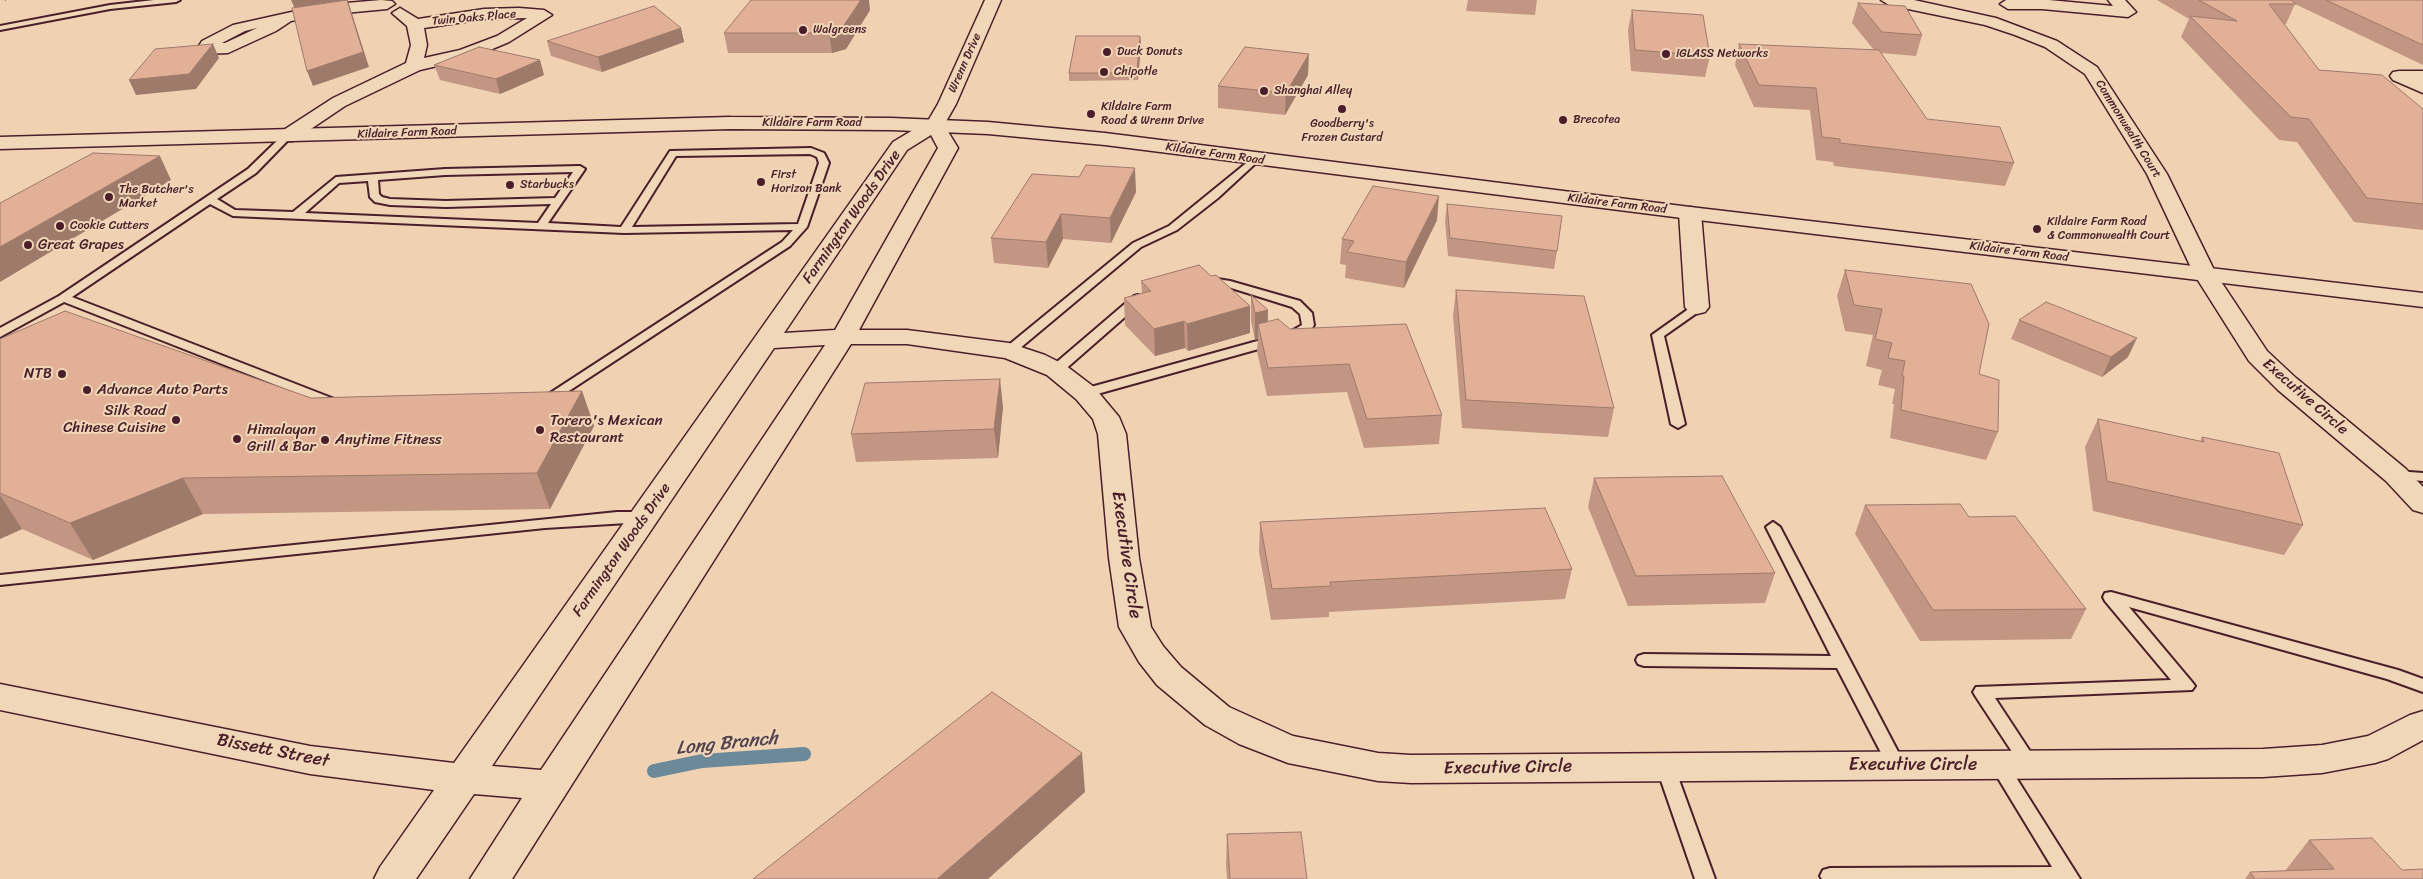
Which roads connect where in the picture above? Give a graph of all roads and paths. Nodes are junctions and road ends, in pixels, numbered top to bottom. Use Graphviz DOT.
graph roads {
  1 [pos="121,0"];
  2 [pos="176,0"];
  3 [pos="993,0"];
  4 [pos="1896,0"];
  5 [pos="2116,0"];
  6 [pos="389,2"];
  7 [pos="2005,2"];
  8 [pos="110,7"];
  9 [pos="286,18"];
  10 [pos="1990,21"];
  11 [pos="415,24"];
  12 [pos="0,28"];
  13 [pos="414,66"];
  14 [pos="2423,76"];
  15 [pos="2423,88"];
  16 [pos="935,125"];
  17 [pos="286,137"];
  18 [pos="4,145"];
  19 [pos="795,150"];
  20 [pos="1255,159"];
  21 [pos="373,178"];
  22 [pos="1214,196"];
  23 [pos="210,199"];
  24 [pos="558,201"];
  25 [pos="1690,213"];
  26 [pos="296,215"];
  27 [pos="541,226"];
  28 [pos="802,227"];
  29 [pos="624,230"];
  30 [pos="2205,274"];
  31 [pos="1188,280"];
  32 [pos="1149,291"];
  33 [pos="63,298"];
  34 [pos="2423,300"];
  35 [pos="1697,307"];
  36 [pos="0,333"];
  37 [pos="843,337"];
  38 [pos="766,341"];
  39 [pos="1009,351"];
  40 [pos="1056,370"];
  41 [pos="1085,393"];
  42 [pos="530,406"];
  43 [pos="352,410"];
  44 [pos="1678,424"];
  45 [pos="2396,475"];
  46 [pos="2423,477"];
  47 [pos="2423,504"];
  48 [pos="644,517"];
  49 [pos="1773,527"];
  50 [pos="0,580"];
  51 [pos="1644,660"];
  52 [pos="1842,662"];
  53 [pos="2423,686"];
  54 [pos="0,697"];
  55 [pos="2423,724"];
  56 [pos="1896,765"];
  57 [pos="2015,765"];
  58 [pos="1665,766"];
  59 [pos="464,778"];
  60 [pos="550,785"];
  61 [pos="1830,876"];
  62 [pos="2068,877"];
  63 [pos="394,879"];
  64 [pos="490,879"];
  65 [pos="1705,879"];
  1 -- 8 [label="lane"];
  2 -- 8 [label="lane"];
  3 -- 16 [label="street, Wrenn Drive"];
  4 -- 10 [label="street, Commonwealth Court"];
  5 -- 7 [label="street"];
  6 -- 9 [label="street"];
  6 -- 11 [label="street, Twin Oaks Place"];
  7 -- 10 [label="street"];
  8 -- 12 [label="lane"];
  10 -- 30 [label="street, Commonwealth Court"];
  11 -- 13 [label="street, Twin Oaks Place"];
  11 -- 13 [label="street, Twin Oaks Place"];
  13 -- 17 [label="street, Twin Oaks Place"];
  14 -- 15 [label="street"];
  16 -- 17 [label="street, Kildaire Farm Road"];
  16 -- 20 [label="street, Kildaire Farm Road"];
  16 -- 37 [label="street"];
  16 -- 38 [label="street, Farmington Woods Drive"];
  17 -- 18 [label="street, Kildaire Farm Road"];
  17 -- 23 [label="lane"];
  19 -- 28 [label="lane"];
  19 -- 29 [label="lane"];
  20 -- 22 [label="lane"];
  20 -- 25 [label="street, Kildaire Farm Road"];
  21 -- 24 [label="lane"];
  21 -- 24 [label="lane"];
  21 -- 26 [label="lane"];
  22 -- 39 [label="lane"];
  23 -- 26 [label="lane"];
  23 -- 33 [label="lane"];
  24 -- 27 [label="lane"];
  25 -- 30 [label="street, Kildaire Farm Road"];
  25 -- 35 [label="street"];
  26 -- 27 [label="lane"];
  27 -- 29 [label="lane"];
  28 -- 29 [label="lane"];
  28 -- 42 [label="lane"];
  30 -- 34 [label="street, Kildaire Farm Road"];
  30 -- 45 [label="street, Executive Circle"];
  31 -- 41 [label="lane"];
  32 -- 40 [label="lane"];
  33 -- 36 [label="lane"];
  33 -- 43 [label="lane"];
  35 -- 44 [label="lane"];
  37 -- 38 [label="street, Executive Circle"];
  37 -- 39 [label="street, Executive Circle"];
  37 -- 60 [label="street"];
  38 -- 48 [label="street, Farmington Woods Drive"];
  39 -- 40 [label="street, Executive Circle"];
  40 -- 41 [label="street, Executive Circle"];
  41 -- 58 [label="street, Executive Circle"];
  45 -- 46 [label="lane"];
  45 -- 47 [label="street, Executive Circle"];
  48 -- 50 [label="lane"];
  48 -- 59 [label="street, Farmington Woods Drive"];
  49 -- 52 [label="lane"];
  51 -- 52 [label="lane"];
  52 -- 56 [label="lane"];
  53 -- 57 [label="lane"];
  54 -- 59 [label="street, Bissett Street"];
  55 -- 57 [label="street, Executive Circle"];
  56 -- 57 [label="street, Executive Circle"];
  56 -- 58 [label="street, Executive Circle"];
  57 -- 62 [label="lane"];
  58 -- 65 [label="lane"];
  59 -- 60 [label="street, Bissett Street"];
  59 -- 63 [label="street, Farmington Woods Drive"];
  60 -- 64 [label="street"];
  61 -- 62 [label="lane"];
}
